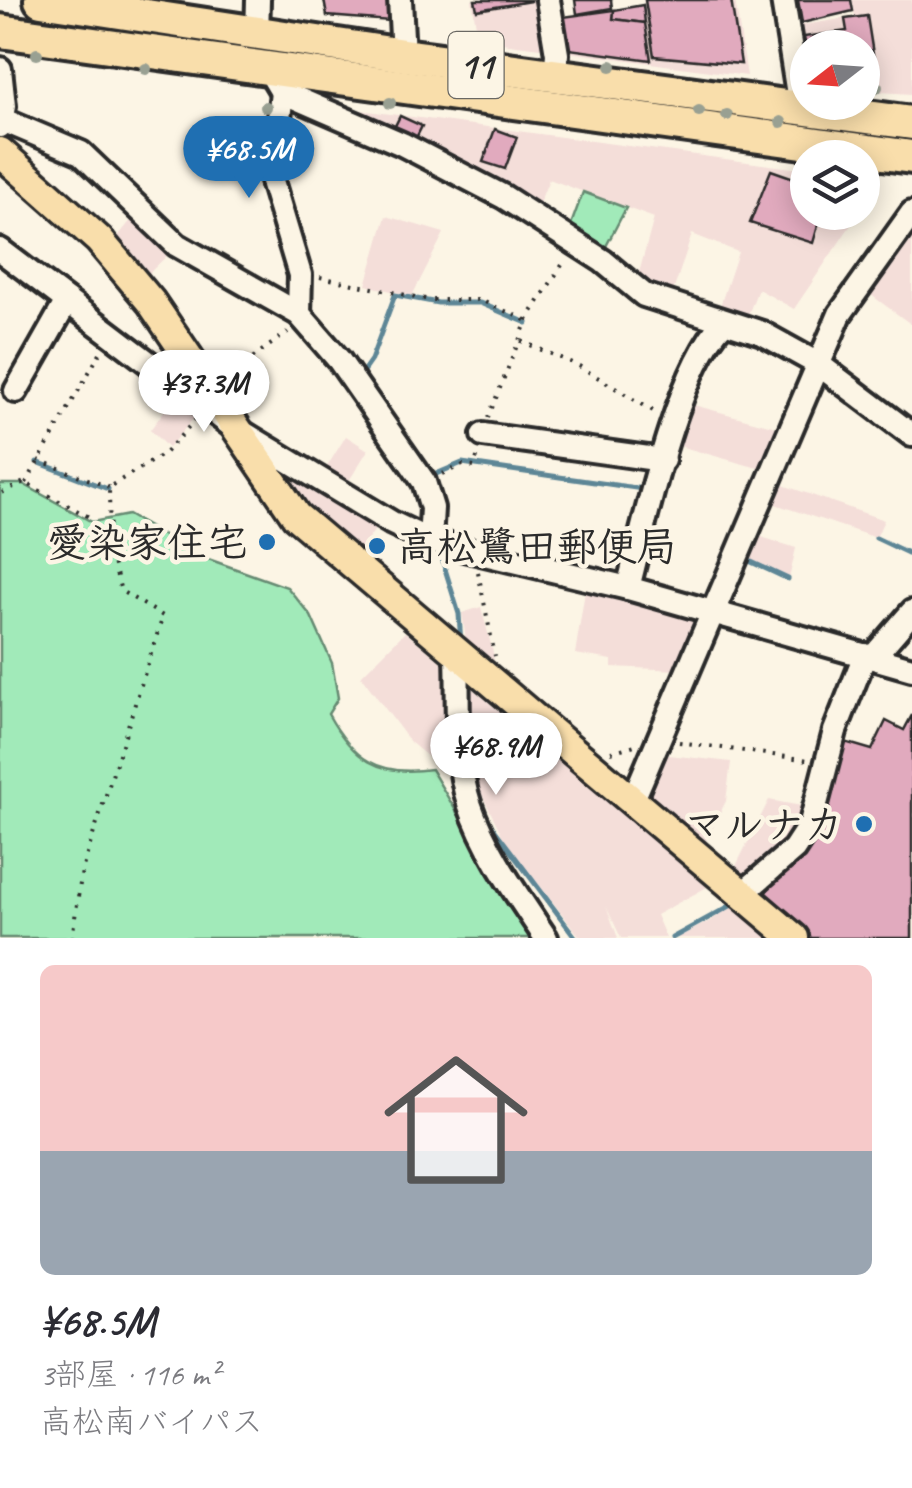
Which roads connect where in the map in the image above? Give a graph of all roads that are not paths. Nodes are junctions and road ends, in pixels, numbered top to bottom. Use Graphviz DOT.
graph roads {
  1 [pos="41,0"];
  2 [pos="258,0"];
  3 [pos="400,0"];
  4 [pos="548,0"];
  5 [pos="784,0"];
  6 [pos="0,31"];
  7 [pos="257,34"];
  8 [pos="790,40"];
  9 [pos="403,56"];
  10 [pos="0,69"];
  11 [pos="555,76"];
  12 [pos="276,82"];
  13 [pos="790,106"];
  14 [pos="880,118"];
  15 [pos="912,122"];
  16 [pos="1,123"];
  17 [pos="0,152"];
  18 [pos="912,157"];
  19 [pos="912,213"];
  20 [pos="0,250"];
  21 [pos="67,301"];
  22 [pos="299,314"];
  23 [pos="723,323"];
  24 [pos="818,364"];
  25 [pos="16,391"];
  26 [pos="209,401"];
  27 [pos="232,426"];
  28 [pos="483,434"];
  29 [pos="912,436"];
  30 [pos="663,460"];
  31 [pos="430,540"];
  32 [pos="628,588"];
  33 [pos="711,612"];
  34 [pos="912,612"];
  35 [pos="869,656"];
  36 [pos="468,666"];
  37 [pos="912,669"];
  38 [pos="632,802"];
  39 [pos="742,894"];
  40 [pos="546,938"];
  41 [pos="794,938"];
  1 -- 7 [label="highway, 11"];
  2 -- 7 [label="street"];
  3 -- 9 [label="street"];
  4 -- 11 [label="street"];
  5 -- 8 [label="street"];
  6 -- 12 [label="highway, 11"];
  7 -- 9 [label="highway, 11"];
  9 -- 11 [label="highway, 11"];
  10 -- 16 [label="street"];
  11 -- 13 [label="highway, 11"];
  12 -- 18 [label="highway, 11"];
  12 -- 22 [label="street"];
  12 -- 23 [label="street"];
  14 -- 15 [label="highway, 11"];
  16 -- 22 [label="street"];
  17 -- 26 [label="main road"];
  19 -- 24 [label="street"];
  20 -- 21 [label="street"];
  21 -- 25 [label="street"];
  21 -- 26 [label="street"];
  22 -- 31 [label="street"];
  23 -- 24 [label="street"];
  23 -- 30 [label="street"];
  24 -- 29 [label="street"];
  24 -- 33 [label="street"];
  26 -- 27 [label="main road"];
  27 -- 31 [label="street"];
  27 -- 36 [label="main road"];
  28 -- 30 [label="street"];
  30 -- 32 [label="street"];
  31 -- 32 [label="street"];
  32 -- 33 [label="street"];
  33 -- 35 [label="street"];
  33 -- 38 [label="street"];
  34 -- 35 [label="street"];
  35 -- 37 [label="street"];
  35 -- 39 [label="street"];
  36 -- 38 [label="main road"];
  36 -- 40 [label="street"];
  38 -- 39 [label="main road"];
  39 -- 41 [label="main road"];
}
